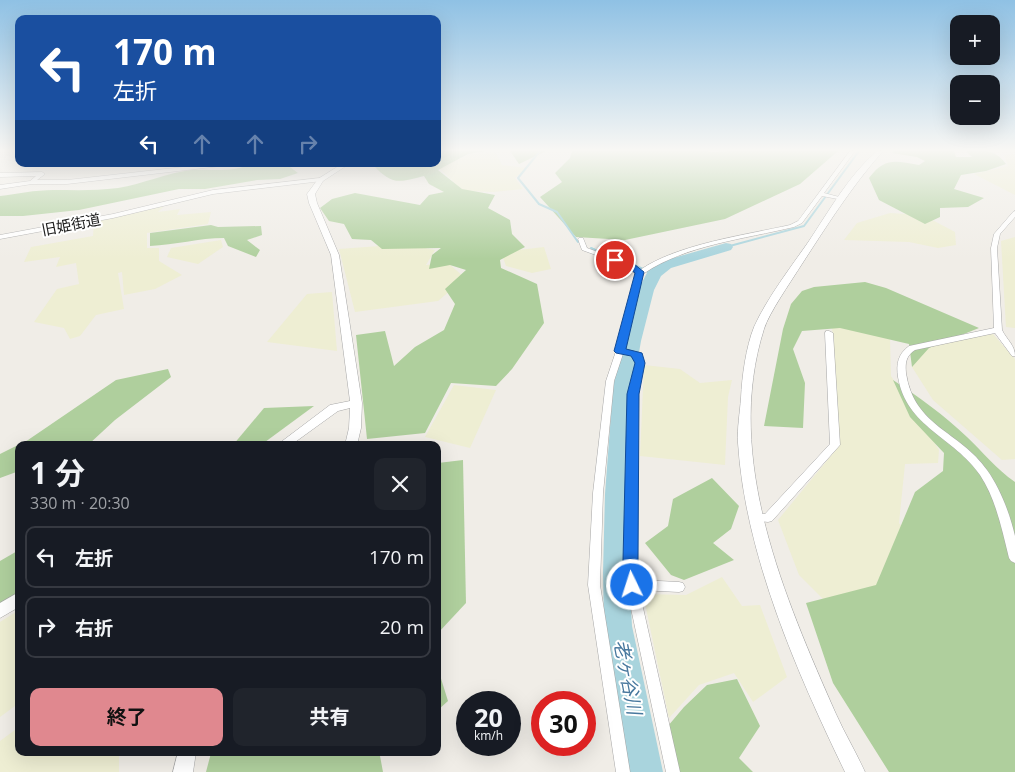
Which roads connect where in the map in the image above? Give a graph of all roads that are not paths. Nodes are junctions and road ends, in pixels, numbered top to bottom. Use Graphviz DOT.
graph roads {
  1 [pos="257,187"];
  2 [pos="315,187"];
  3 [pos="828,187"];
  4 [pos="846,187"];
  5 [pos="823,194"];
  6 [pos="837,198"];
  7 [pos="1015,213"];
  8 [pos="0,237"];
  9 [pos="581,239"];
  10 [pos="726,242"];
  11 [pos="737,248"];
  12 [pos="642,271"];
  13 [pos="998,330"];
  14 [pos="829,333"];
  15 [pos="620,351"];
  16 [pos="1015,354"];
  17 [pos="356,402"];
  18 [pos="288,441"];
  19 [pos="352,441"];
  20 [pos="756,517"];
  21 [pos="1015,558"];
  22 [pos="632,585"];
  23 [pos="679,587"];
  24 [pos="15,602"];
  25 [pos="0,611"];
  26 [pos="186,756"];
  27 [pos="183,772"];
  28 [pos="623,772"];
  29 [pos="673,772"];
  30 [pos="855,772"];
  1 -- 8 [label="street, 旧姫街道"];
  2 -- 17 [label="street"];
  3 -- 5 [label="street"];
  4 -- 6 [label="street"];
  5 -- 6 [label="street"];
  5 -- 10 [label="street"];
  6 -- 20 [label="street"];
  7 -- 13 [label="street"];
  9 -- 12 [label="street"];
  10 -- 11 [label="street"];
  10 -- 12 [label="street"];
  12 -- 15 [label="street"];
  13 -- 16 [label="street"];
  13 -- 21 [label="street"];
  14 -- 20 [label="street"];
  15 -- 22 [label="street"];
  15 -- 28 [label="street"];
  17 -- 18 [label="street"];
  17 -- 19 [label="street"];
  20 -- 30 [label="street"];
  22 -- 23 [label="street"];
  22 -- 29 [label="street"];
  24 -- 25 [label="street"];
  26 -- 27 [label="street"];
}
